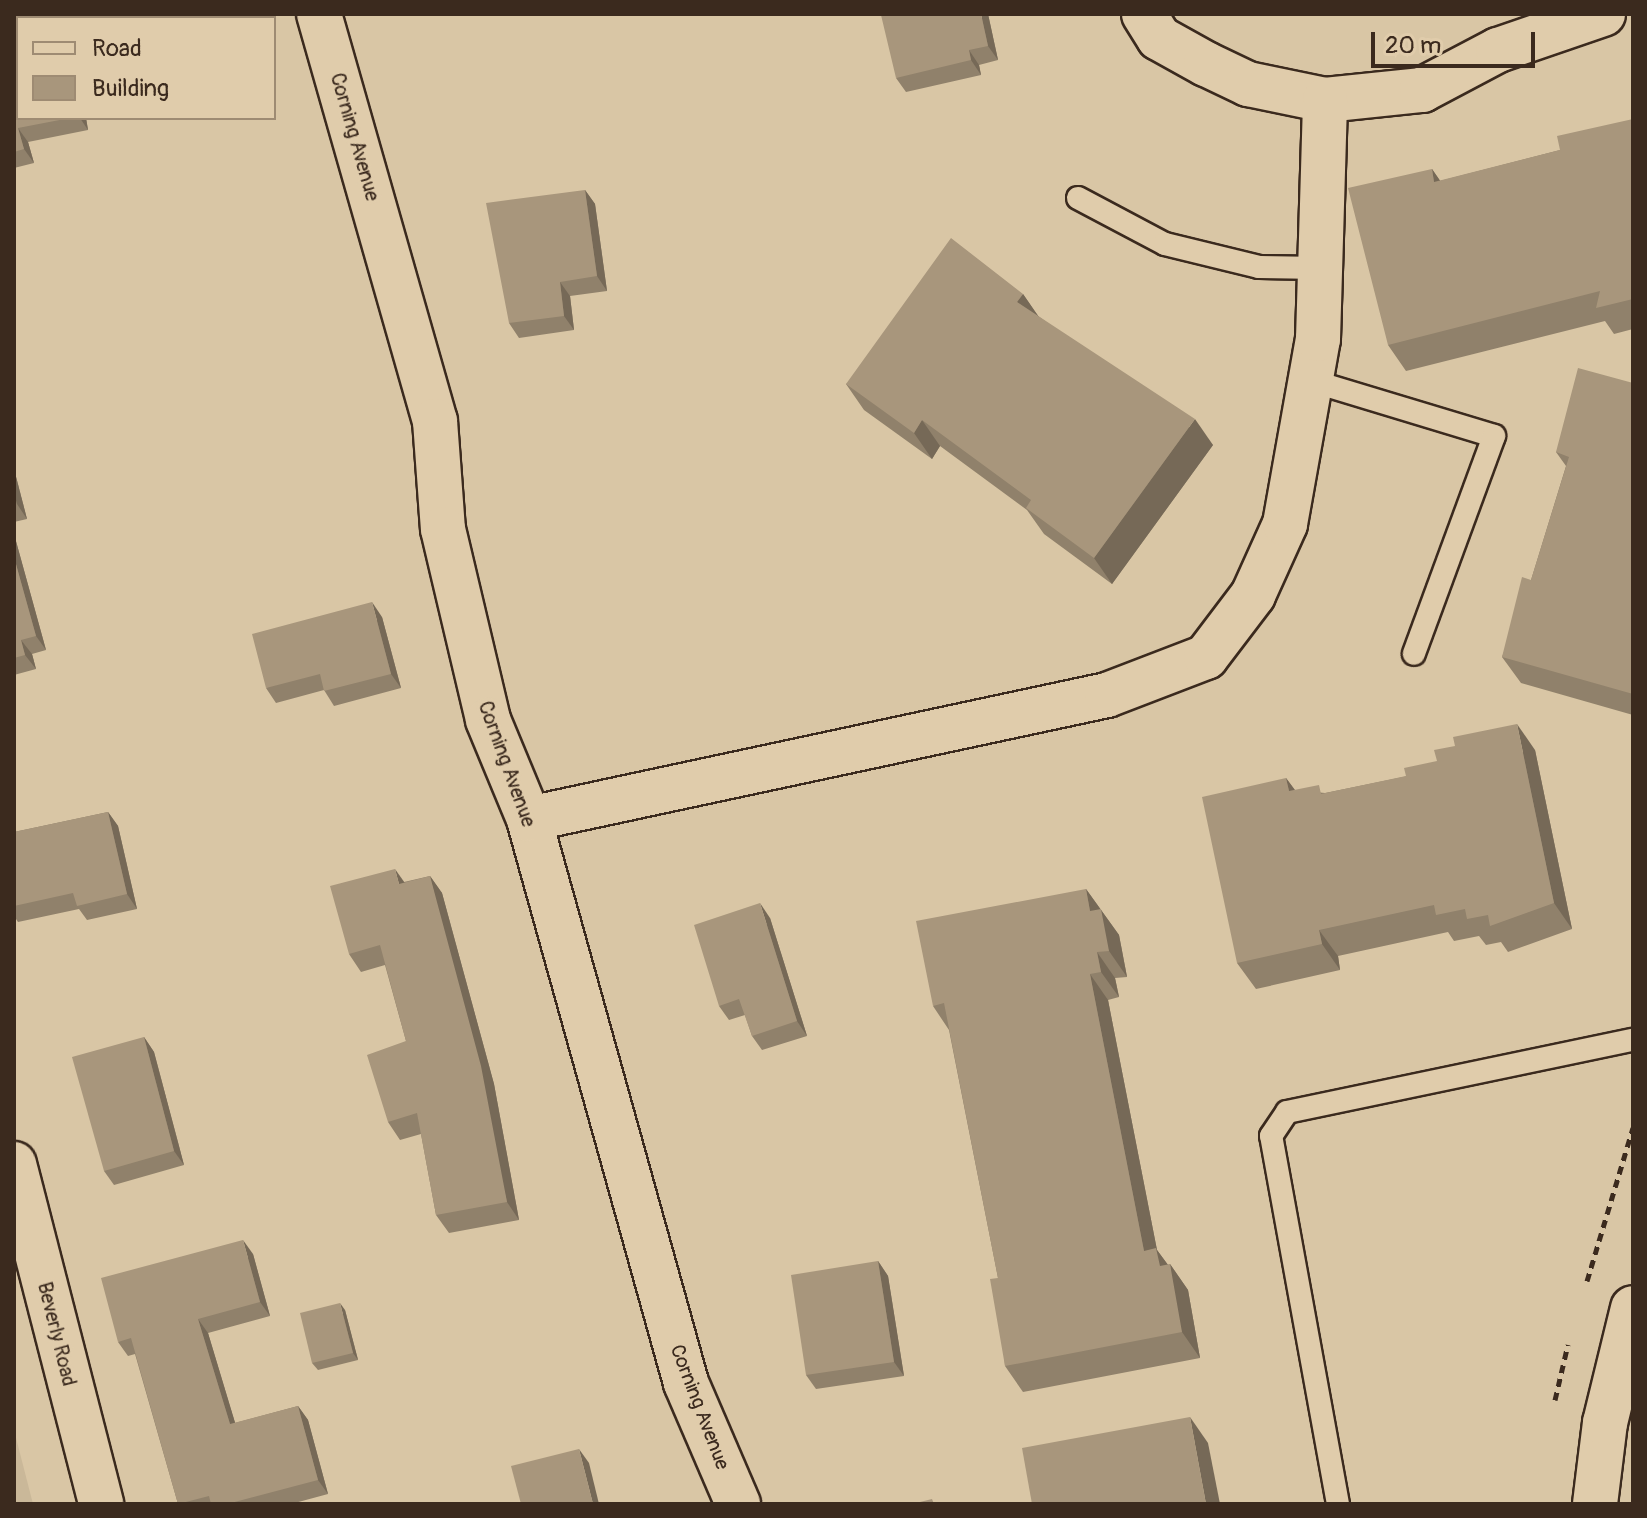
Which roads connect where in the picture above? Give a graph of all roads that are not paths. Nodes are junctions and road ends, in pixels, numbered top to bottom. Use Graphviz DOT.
graph roads {
  1 [pos="319,14"];
  2 [pos="1144,14"];
  3 [pos="1603,14"];
  4 [pos="1325,100"];
  5 [pos="1078,198"];
  6 [pos="1321,268"];
  7 [pos="1312,381"];
  8 [pos="1414,654"];
  9 [pos="529,819"];
  10 [pos="1633,1040"];
  11 [pos="14,1164"];
  12 [pos="1633,1308"];
  13 [pos="1621,1402"];
  14 [pos="101,1504"];
  15 [pos="738,1504"];
  16 [pos="1338,1504"];
  17 [pos="1595,1504"];
  1 -- 9 [label="street, Corning Avenue"];
  2 -- 4 [label="street"];
  3 -- 4 [label="street"];
  4 -- 6 [label="street"];
  5 -- 6 [label="lane"];
  6 -- 7 [label="street"];
  7 -- 8 [label="lane"];
  7 -- 9 [label="street"];
  9 -- 15 [label="street, Corning Avenue"];
  10 -- 16 [label="lane"];
  11 -- 14 [label="street, Beverly Road"];
  12 -- 13 [label="street"];
  13 -- 17 [label="street"];
}
